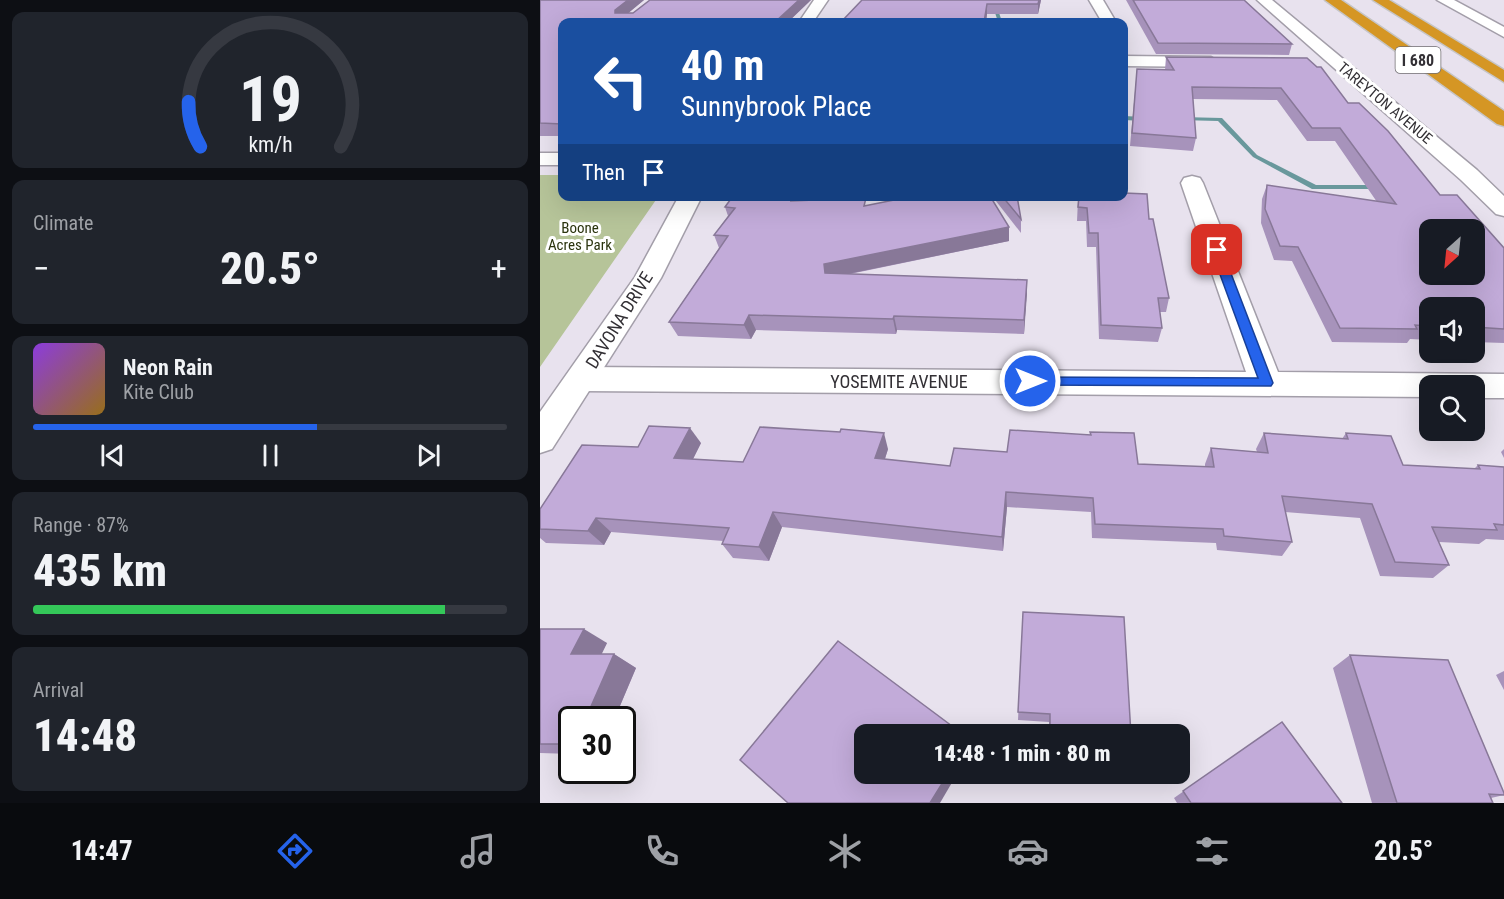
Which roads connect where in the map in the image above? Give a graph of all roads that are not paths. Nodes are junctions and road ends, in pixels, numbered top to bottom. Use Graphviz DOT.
graph roads {
  1 [pos="821,0"];
  2 [pos="1096,0"];
  3 [pos="1264,0"];
  4 [pos="1332,0"];
  5 [pos="1380,0"];
  6 [pos="1444,0"];
  7 [pos="1469,0"];
  8 [pos="809,18"];
  9 [pos="1107,18"];
  10 [pos="1504,18"];
  11 [pos="1504,33"];
  12 [pos="1128,56"];
  13 [pos="1224,62"];
  14 [pos="1316,63"];
  15 [pos="1339,63"];
  16 [pos="1504,77"];
  17 [pos="1504,120"];
  18 [pos="540,159"];
  19 [pos="558,159"];
  20 [pos="1192,183"];
  21 [pos="688,201"];
  22 [pos="1504,209"];
  23 [pos="582,379"];
  24 [pos="1266,383"];
  25 [pos="1504,386"];
  26 [pos="540,439"];
  1 -- 8 [label="street"];
  2 -- 9 [label="street"];
  3 -- 15 [label="street, TAREYTON AVENUE"];
  4 -- 17 [label="highway, I 680"];
  5 -- 16 [label="highway, I 680"];
  6 -- 11 [label="street"];
  7 -- 10 [label="street"];
  12 -- 13 [label="street"];
  14 -- 15 [label="street"];
  15 -- 22 [label="street, TAREYTON AVENUE"];
  18 -- 19 [label="street"];
  20 -- 24 [label="street"];
  21 -- 23 [label="street, DAVONA DRIVE"];
  23 -- 24 [label="street, YOSEMITE AVENUE"];
  23 -- 26 [label="street, DAVONA DRIVE"];
  24 -- 25 [label="street, YOSEMITE AVENUE"];
}
